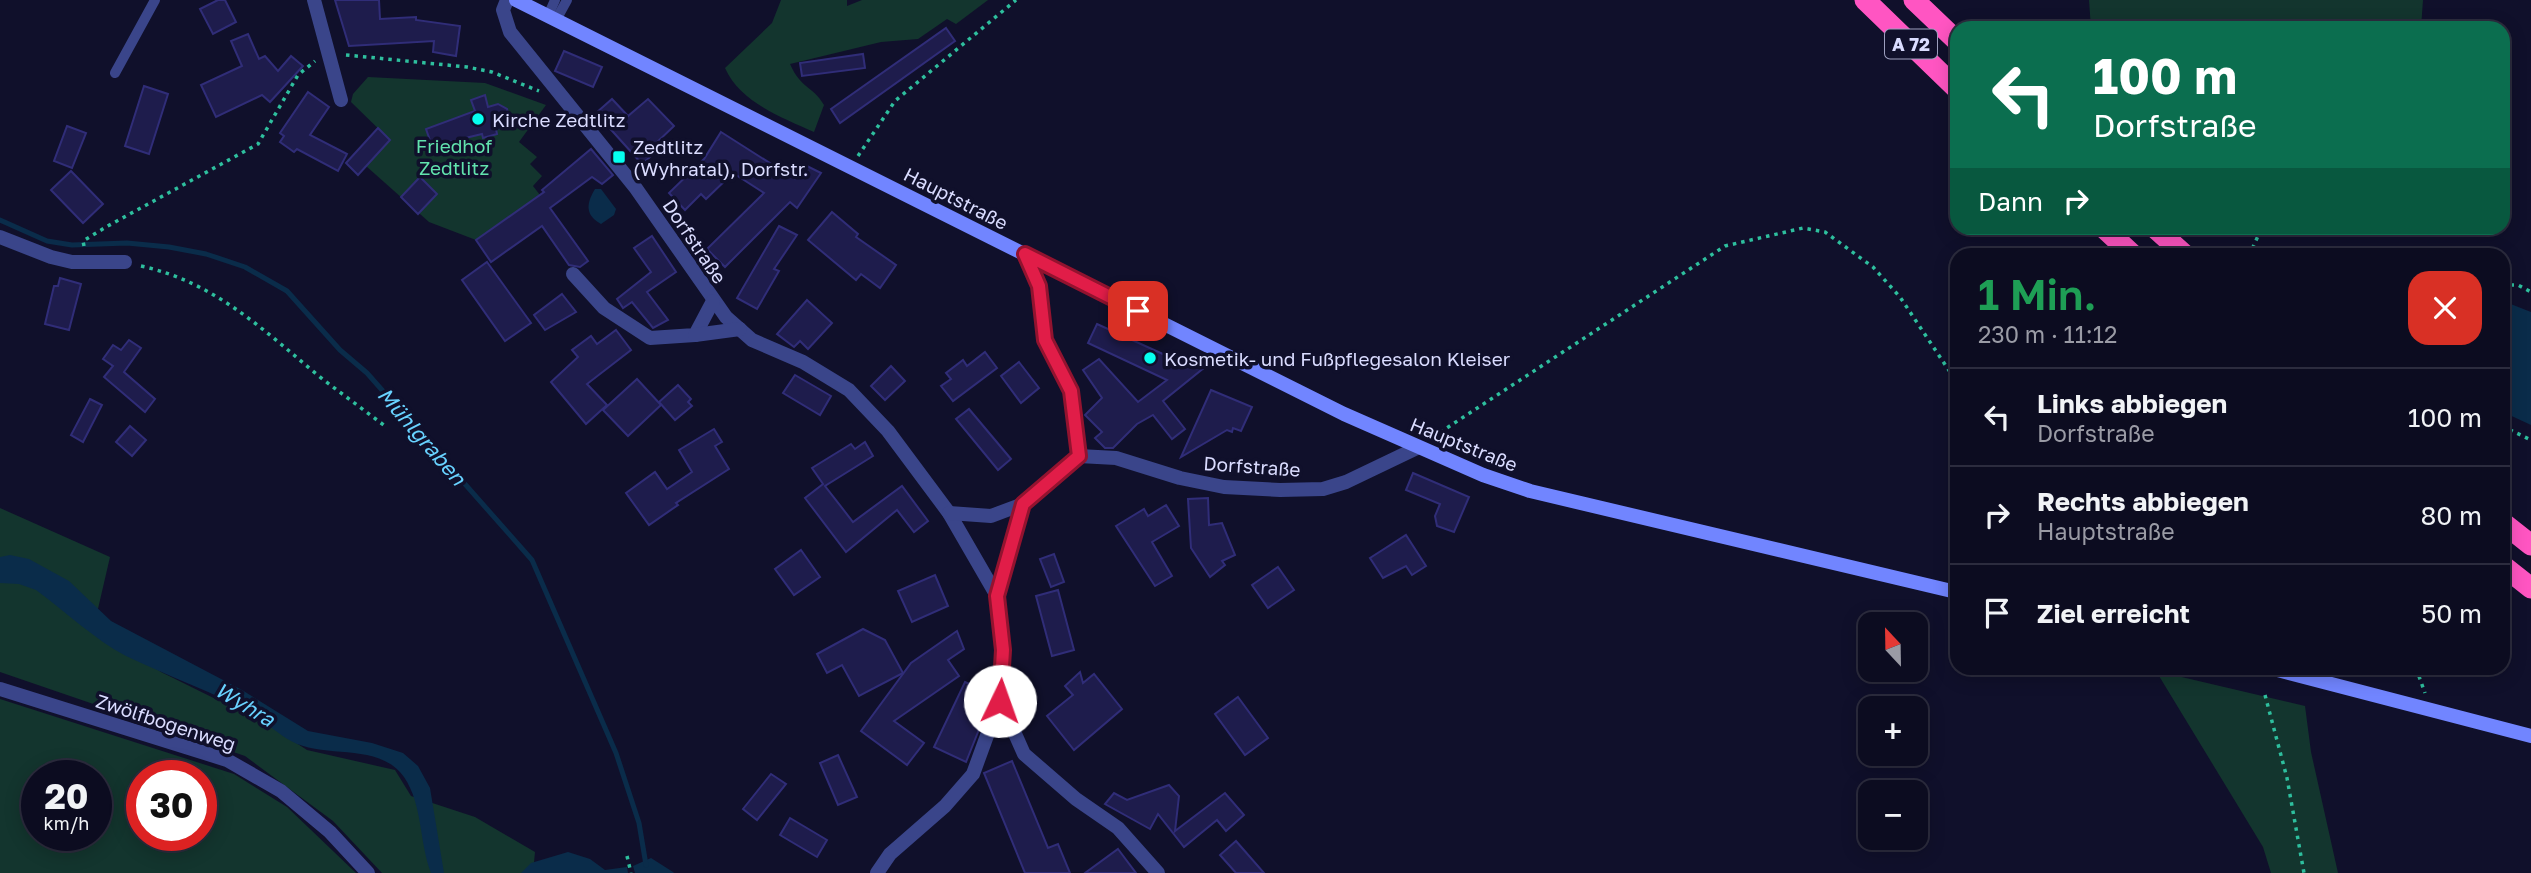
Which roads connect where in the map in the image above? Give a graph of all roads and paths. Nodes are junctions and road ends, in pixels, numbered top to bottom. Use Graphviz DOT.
graph roads {
  1 [pos="155,0"];
  2 [pos="314,0"];
  3 [pos="507,0"];
  4 [pos="516,0"];
  5 [pos="555,0"];
  6 [pos="567,0"];
  7 [pos="1016,0"];
  8 [pos="1865,0"];
  9 [pos="1914,0"];
  10 [pos="552,18"];
  11 [pos="1950,34"];
  12 [pos="331,55"];
  13 [pos="115,74"];
  14 [pos="1950,82"];
  15 [pos="552,84"];
  16 [pos="341,100"];
  17 [pos="851,167"];
  18 [pos="2112,235"];
  19 [pos="2163,235"];
  20 [pos="0,236"];
  21 [pos="2125,248"];
  22 [pos="2177,248"];
  23 [pos="1025,254"];
  24 [pos="85,255"];
  25 [pos="125,262"];
  26 [pos="573,274"];
  27 [pos="2510,285"];
  28 [pos="2531,292"];
  29 [pos="713,301"];
  30 [pos="740,329"];
  31 [pos="695,335"];
  32 [pos="1950,372"];
  33 [pos="385,426"];
  34 [pos="2510,430"];
  35 [pos="2531,440"];
  36 [pos="1417,447"];
  37 [pos="1079,456"];
  38 [pos="1023,504"];
  39 [pos="949,513"];
  40 [pos="2510,528"];
  41 [pos="2531,545"];
  42 [pos="2510,571"];
  43 [pos="2531,588"];
  44 [pos="1950,591"];
  45 [pos="997,596"];
  46 [pos="2297,675"];
  47 [pos="0,689"];
  48 [pos="2265,695"];
  49 [pos="1000,701"];
  50 [pos="2531,736"];
  51 [pos="627,856"];
  52 [pos="368,873"];
  53 [pos="631,873"];
  54 [pos="877,873"];
  55 [pos="1158,873"];
  56 [pos="2304,873"];
  1 -- 13 [label="lane"];
  2 -- 12 [label="street"];
  3 -- 15 [label="street, Dorfstraße"];
  4 -- 10 [label="main road, Hauptstraße"];
  5 -- 10 [label="lane"];
  6 -- 10 [label="lane"];
  7 -- 17 [label="path"];
  8 -- 14 [label="highway, A 72"];
  9 -- 11 [label="highway, A 72"];
  10 -- 17 [label="main road, Hauptstraße"];
  12 -- 15 [label="path"];
  12 -- 16 [label="street"];
  12 -- 24 [label="path"];
  15 -- 29 [label="street, Dorfstraße"];
  17 -- 23 [label="main road, Hauptstraße"];
  18 -- 21 [label="highway"];
  19 -- 22 [label="highway"];
  20 -- 25 [label="street"];
  23 -- 36 [label="main road, Hauptstraße"];
  23 -- 37 [label="street"];
  25 -- 33 [label="path"];
  26 -- 31 [label="street"];
  27 -- 28 [label="path"];
  29 -- 30 [label="street, Dorfstraße"];
  29 -- 31 [label="street, Dorfstraße"];
  30 -- 31 [label="street"];
  30 -- 39 [label="street, Dorfstraße"];
  32 -- 36 [label="path"];
  34 -- 35 [label="path"];
  36 -- 37 [label="street, Dorfstraße"];
  36 -- 44 [label="main road, Hauptstraße"];
  37 -- 38 [label="street"];
  38 -- 39 [label="street"];
  38 -- 45 [label="street, Dorfstraße"];
  39 -- 45 [label="street, Dorfstraße"];
  40 -- 41 [label="highway"];
  42 -- 43 [label="highway"];
  45 -- 49 [label="street, Dorfstraße"];
  46 -- 50 [label="main road"];
  47 -- 52 [label="street, Zwölfbogenweg"];
  48 -- 56 [label="path"];
  49 -- 54 [label="street, Dorfstraße"];
  49 -- 55 [label="street, Dorfstraße"];
  51 -- 53 [label="path"];
}
